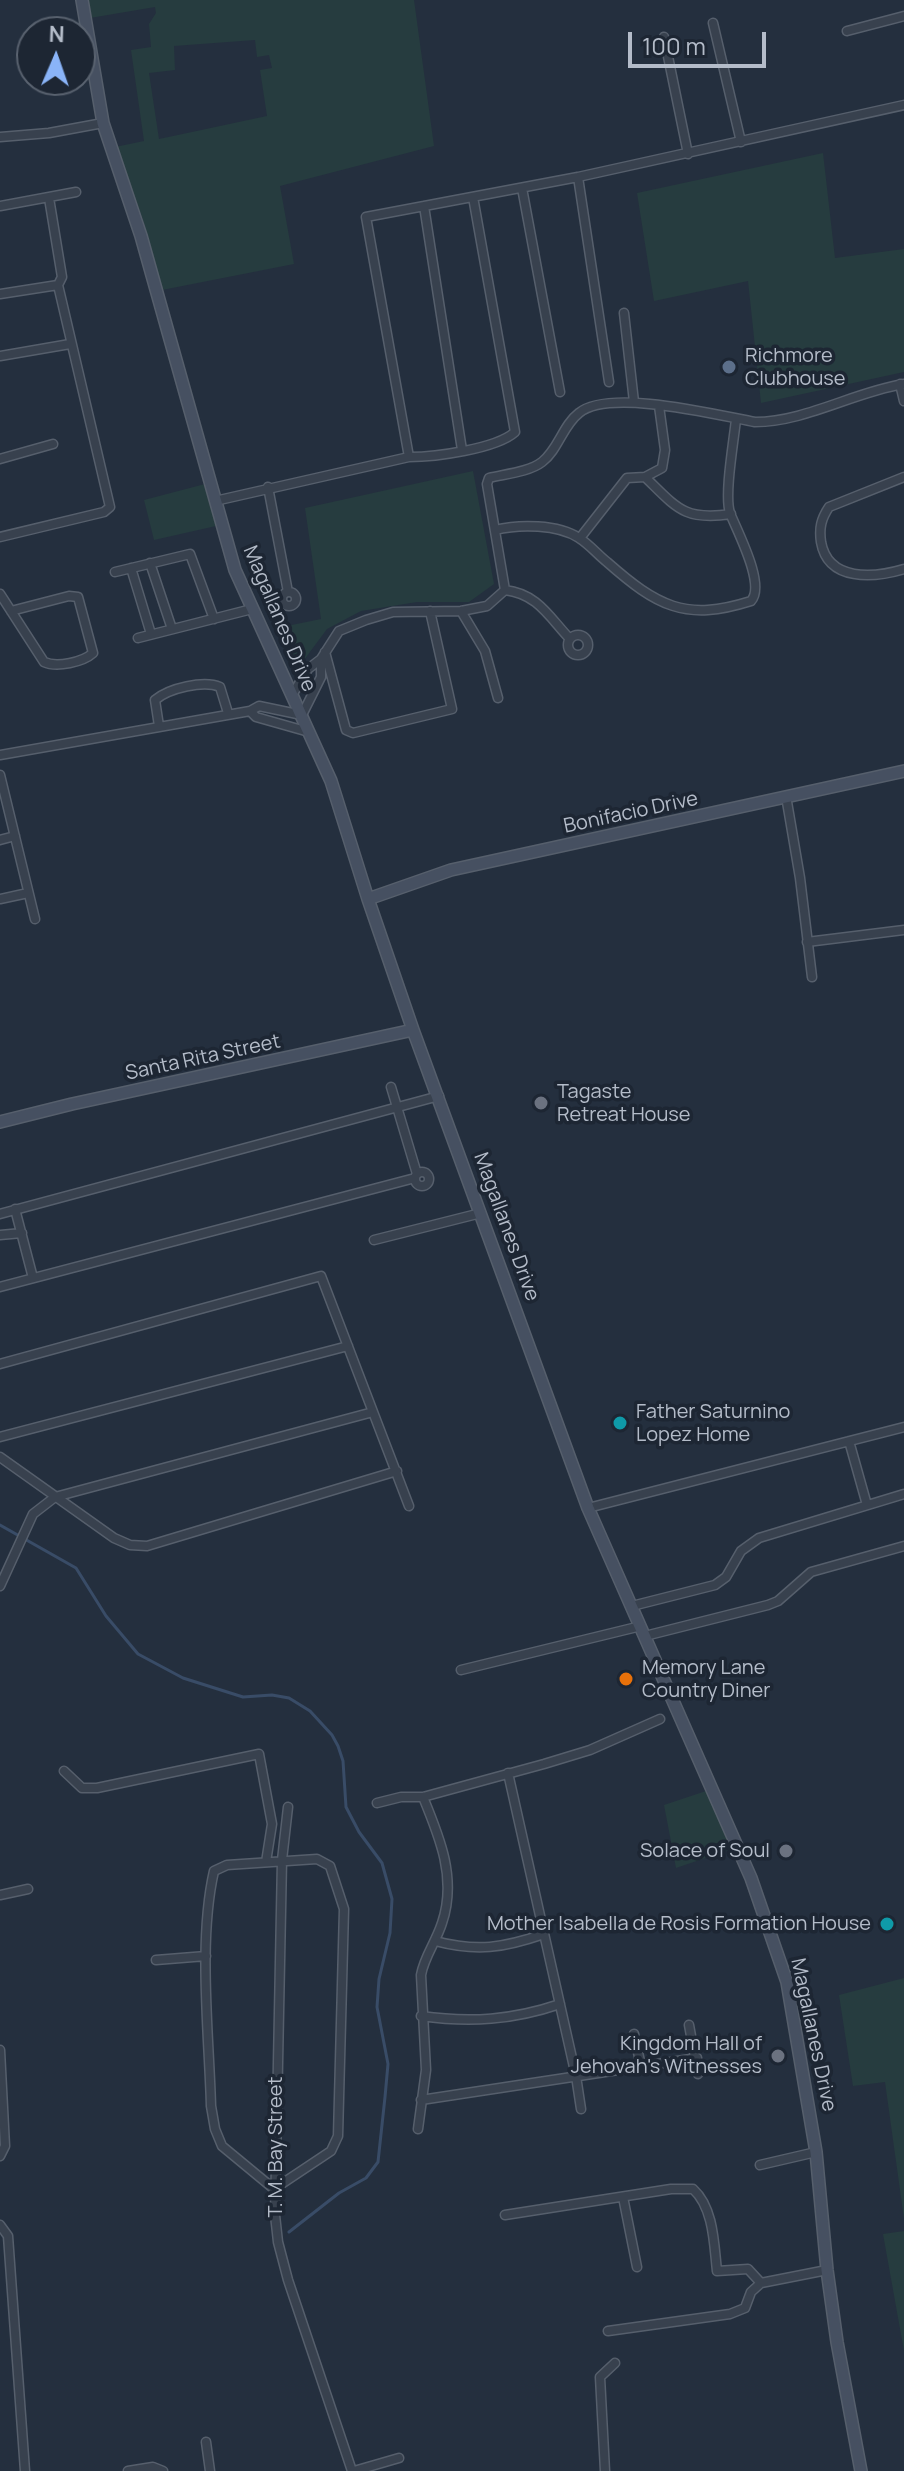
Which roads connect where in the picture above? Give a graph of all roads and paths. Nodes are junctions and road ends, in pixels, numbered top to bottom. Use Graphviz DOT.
graph roads {
  1 [pos="82,0"];
  2 [pos="904,16"];
  3 [pos="713,23"];
  4 [pos="847,31"];
  5 [pos="664,37"];
  6 [pos="904,105"];
  7 [pos="103,123"];
  8 [pos="0,137"];
  9 [pos="741,142"];
  10 [pos="688,154"];
  11 [pos="578,177"];
  12 [pos="522,188"];
  13 [pos="76,192"];
  14 [pos="473,197"];
  15 [pos="49,198"];
  16 [pos="0,206"];
  17 [pos="424,206"];
  18 [pos="58,285"];
  19 [pos="0,294"];
  20 [pos="624,313"];
  21 [pos="70,344"];
  22 [pos="0,356"];
  23 [pos="609,382"];
  24 [pos="902,384"];
  25 [pos="560,392"];
  26 [pos="904,401"];
  27 [pos="634,402"];
  28 [pos="659,406"];
  29 [pos="736,419"];
  30 [pos="53,444"];
  31 [pos="462,450"];
  32 [pos="409,457"];
  33 [pos="0,459"];
  34 [pos="645,477"];
  35 [pos="904,477"];
  36 [pos="268,487"];
  37 [pos="215,501"];
  38 [pos="731,514"];
  39 [pos="495,530"];
  40 [pos="0,537"];
  41 [pos="580,538"];
  42 [pos="150,563"];
  43 [pos="131,568"];
  44 [pos="904,569"];
  45 [pos="115,572"];
  46 [pos="505,590"];
  47 [pos="288,592"];
  48 [pos="0,594"];
  49 [pos="252,609"];
  50 [pos="11,611"];
  51 [pos="430,611"];
  52 [pos="461,611"];
  53 [pos="214,619"];
  54 [pos="172,629"];
  55 [pos="151,634"];
  56 [pos="138,638"];
  57 [pos="570,639"];
  58 [pos="323,655"];
  59 [pos="292,695"];
  60 [pos="498,698"];
  61 [pos="250,711"];
  62 [pos="228,713"];
  63 [pos="302,715"];
  64 [pos="159,726"];
  65 [pos="309,732"];
  66 [pos="0,755"];
  67 [pos="904,771"];
  68 [pos="0,775"];
  69 [pos="786,796"];
  70 [pos="15,836"];
  71 [pos="0,840"];
  72 [pos="28,893"];
  73 [pos="0,899"];
  74 [pos="368,899"];
  75 [pos="35,919"];
  76 [pos="904,930"];
  77 [pos="807,942"];
  78 [pos="812,977"];
  79 [pos="413,1030"];
  80 [pos="391,1087"];
  81 [pos="439,1096"];
  82 [pos="397,1108"];
  83 [pos="0,1122"];
  84 [pos="15,1209"];
  85 [pos="481,1213"];
  86 [pos="0,1214"];
  87 [pos="22,1233"];
  88 [pos="0,1235"];
  89 [pos="374,1240"];
  90 [pos="33,1278"];
  91 [pos="0,1287"];
  92 [pos="348,1346"];
  93 [pos="0,1364"];
  94 [pos="373,1412"];
  95 [pos="904,1427"];
  96 [pos="0,1437"];
  97 [pos="849,1441"];
  98 [pos="0,1457"];
  99 [pos="397,1471"];
  100 [pos="904,1494"];
  101 [pos="55,1497"];
  102 [pos="867,1505"];
  103 [pos="409,1506"];
  104 [pos="588,1508"];
  105 [pos="904,1546"];
  106 [pos="0,1586"];
  107 [pos="632,1606"];
  108 [pos="643,1631"];
  109 [pos="461,1670"];
  110 [pos="670,1715"];
  111 [pos="64,1771"];
  112 [pos="508,1773"];
  113 [pos="423,1797"];
  114 [pos="377,1803"];
  115 [pos="288,1807"];
  116 [pos="282,1860"];
  117 [pos="266,1862"];
  118 [pos="28,1889"];
  119 [pos="0,1895"];
  120 [pos="544,1934"];
  121 [pos="435,1941"];
  122 [pos="206,1956"];
  123 [pos="156,1960"];
  124 [pos="560,2004"];
  125 [pos="421,2016"];
  126 [pos="689,2025"];
  127 [pos="634,2034"];
  128 [pos="0,2050"];
  129 [pos="697,2058"];
  130 [pos="641,2066"];
  131 [pos="698,2074"];
  132 [pos="576,2076"];
  133 [pos="421,2100"];
  134 [pos="581,2109"];
  135 [pos="418,2129"];
  136 [pos="816,2152"];
  137 [pos="0,2156"];
  138 [pos="760,2165"];
  139 [pos="274,2189"];
  140 [pos="623,2197"];
  141 [pos="505,2215"];
  142 [pos="0,2225"];
  143 [pos="637,2267"];
  144 [pos="827,2270"];
  145 [pos="761,2283"];
  146 [pos="608,2331"];
  147 [pos="615,2363"];
  148 [pos="206,2442"];
  149 [pos="399,2458"];
  150 [pos="25,2471"];
  151 [pos="128,2471"];
  152 [pos="163,2471"];
  153 [pos="210,2471"];
  154 [pos="353,2471"];
  155 [pos="605,2471"];
  156 [pos="861,2471"];
  1 -- 7 [label="street, Magallanes Drive"];
  2 -- 4 [label="street"];
  3 -- 9 [label="street"];
  5 -- 10 [label="street"];
  6 -- 9 [label="street"];
  7 -- 8 [label="street"];
  7 -- 37 [label="street, Magallanes Drive"];
  9 -- 10 [label="street"];
  10 -- 11 [label="street"];
  11 -- 12 [label="street"];
  11 -- 23 [label="street"];
  12 -- 14 [label="street"];
  12 -- 25 [label="street"];
  13 -- 15 [label="street"];
  14 -- 17 [label="street"];
  14 -- 31 [label="street"];
  15 -- 16 [label="street"];
  15 -- 18 [label="street"];
  17 -- 31 [label="street"];
  17 -- 32 [label="street"];
  18 -- 19 [label="street"];
  18 -- 21 [label="street"];
  20 -- 27 [label="street"];
  21 -- 22 [label="street"];
  21 -- 40 [label="street"];
  24 -- 26 [label="street"];
  24 -- 29 [label="street"];
  27 -- 28 [label="street"];
  27 -- 39 [label="street"];
  28 -- 29 [label="street"];
  28 -- 34 [label="street"];
  29 -- 38 [label="street"];
  30 -- 33 [label="street"];
  31 -- 32 [label="street"];
  32 -- 36 [label="street"];
  34 -- 38 [label="street"];
  34 -- 41 [label="street"];
  35 -- 44 [label="street"];
  36 -- 37 [label="street"];
  36 -- 47 [label="street"];
  37 -- 49 [label="street, Magallanes Drive"];
  38 -- 41 [label="street"];
  39 -- 41 [label="street"];
  39 -- 46 [label="street"];
  42 -- 43 [label="street"];
  42 -- 53 [label="street"];
  42 -- 54 [label="street"];
  43 -- 45 [label="street"];
  43 -- 55 [label="street"];
  46 -- 52 [label="street"];
  46 -- 57 [label="street"];
  48 -- 50 [label="street"];
  49 -- 53 [label="street"];
  49 -- 59 [label="street, Magallanes Drive"];
  50 -- 50 [label="street"];
  51 -- 52 [label="street"];
  51 -- 58 [label="street"];
  51 -- 58 [label="street"];
  52 -- 60 [label="street"];
  53 -- 54 [label="street"];
  54 -- 55 [label="street"];
  55 -- 56 [label="street"];
  58 -- 59 [label="street"];
  58 -- 63 [label="street"];
  59 -- 63 [label="street, Magallanes Drive"];
  61 -- 62 [label="street"];
  61 -- 63 [label="street"];
  61 -- 65 [label="street"];
  62 -- 64 [label="street"];
  62 -- 64 [label="street"];
  63 -- 65 [label="street, Magallanes Drive"];
  64 -- 66 [label="street"];
  65 -- 74 [label="street, Magallanes Drive"];
  67 -- 69 [label="street, Bonifacio Drive"];
  68 -- 70 [label="street"];
  69 -- 74 [label="street, Bonifacio Drive"];
  69 -- 77 [label="street"];
  70 -- 71 [label="street"];
  70 -- 72 [label="street"];
  72 -- 73 [label="street"];
  72 -- 75 [label="street"];
  74 -- 79 [label="street, Magallanes Drive"];
  76 -- 77 [label="street"];
  77 -- 78 [label="street"];
  79 -- 81 [label="street, Magallanes Drive"];
  79 -- 83 [label="street, Santa Rita Street"];
  80 -- 82 [label="street"];
  81 -- 82 [label="street"];
  81 -- 85 [label="street, Magallanes Drive"];
  82 -- 84 [label="street"];
  82 -- 90 [label="street"];
  84 -- 86 [label="street"];
  84 -- 87 [label="street"];
  85 -- 89 [label="street"];
  85 -- 104 [label="street, Magallanes Drive"];
  87 -- 88 [label="street"];
  87 -- 90 [label="street"];
  90 -- 91 [label="street"];
  92 -- 93 [label="street"];
  92 -- 94 [label="street"];
  92 -- 96 [label="street"];
  94 -- 99 [label="street"];
  94 -- 101 [label="street"];
  95 -- 97 [label="street"];
  97 -- 102 [label="street"];
  97 -- 104 [label="street"];
  98 -- 101 [label="street"];
  99 -- 101 [label="street"];
  99 -- 103 [label="street"];
  100 -- 102 [label="street"];
  101 -- 106 [label="street"];
  102 -- 107 [label="street"];
  104 -- 107 [label="street, Magallanes Drive"];
  105 -- 108 [label="street"];
  107 -- 108 [label="street, Magallanes Drive"];
  108 -- 109 [label="street"];
  108 -- 110 [label="street, Magallanes Drive"];
  110 -- 112 [label="street"];
  110 -- 136 [label="street, Magallanes Drive"];
  111 -- 117 [label="street"];
  112 -- 113 [label="street"];
  112 -- 120 [label="street"];
  113 -- 114 [label="street"];
  113 -- 121 [label="street"];
  115 -- 116 [label="street, T. M. Bay Street"];
  116 -- 117 [label="street"];
  116 -- 139 [label="street, T. M. Bay Street"];
  116 -- 139 [label="street"];
  117 -- 122 [label="street"];
  118 -- 119 [label="street"];
  120 -- 121 [label="street"];
  120 -- 124 [label="street"];
  121 -- 125 [label="street"];
  122 -- 123 [label="street"];
  122 -- 139 [label="street"];
  124 -- 125 [label="street"];
  124 -- 132 [label="street"];
  125 -- 133 [label="street"];
  126 -- 129 [label="street"];
  127 -- 130 [label="street"];
  128 -- 137 [label="street"];
  129 -- 130 [label="street"];
  129 -- 131 [label="street"];
  130 -- 132 [label="street"];
  132 -- 133 [label="street"];
  132 -- 134 [label="street"];
  133 -- 135 [label="street"];
  136 -- 138 [label="street"];
  136 -- 144 [label="street, Magallanes Drive"];
  139 -- 154 [label="street, T. M. Bay Street"];
  140 -- 141 [label="street"];
  140 -- 143 [label="street"];
  140 -- 145 [label="street"];
  142 -- 150 [label="street"];
  144 -- 145 [label="street"];
  144 -- 156 [label="street, Magallanes Drive"];
  145 -- 146 [label="street"];
  147 -- 155 [label="street"];
  148 -- 153 [label="street"];
  149 -- 154 [label="street"];
  151 -- 152 [label="street"];
}
